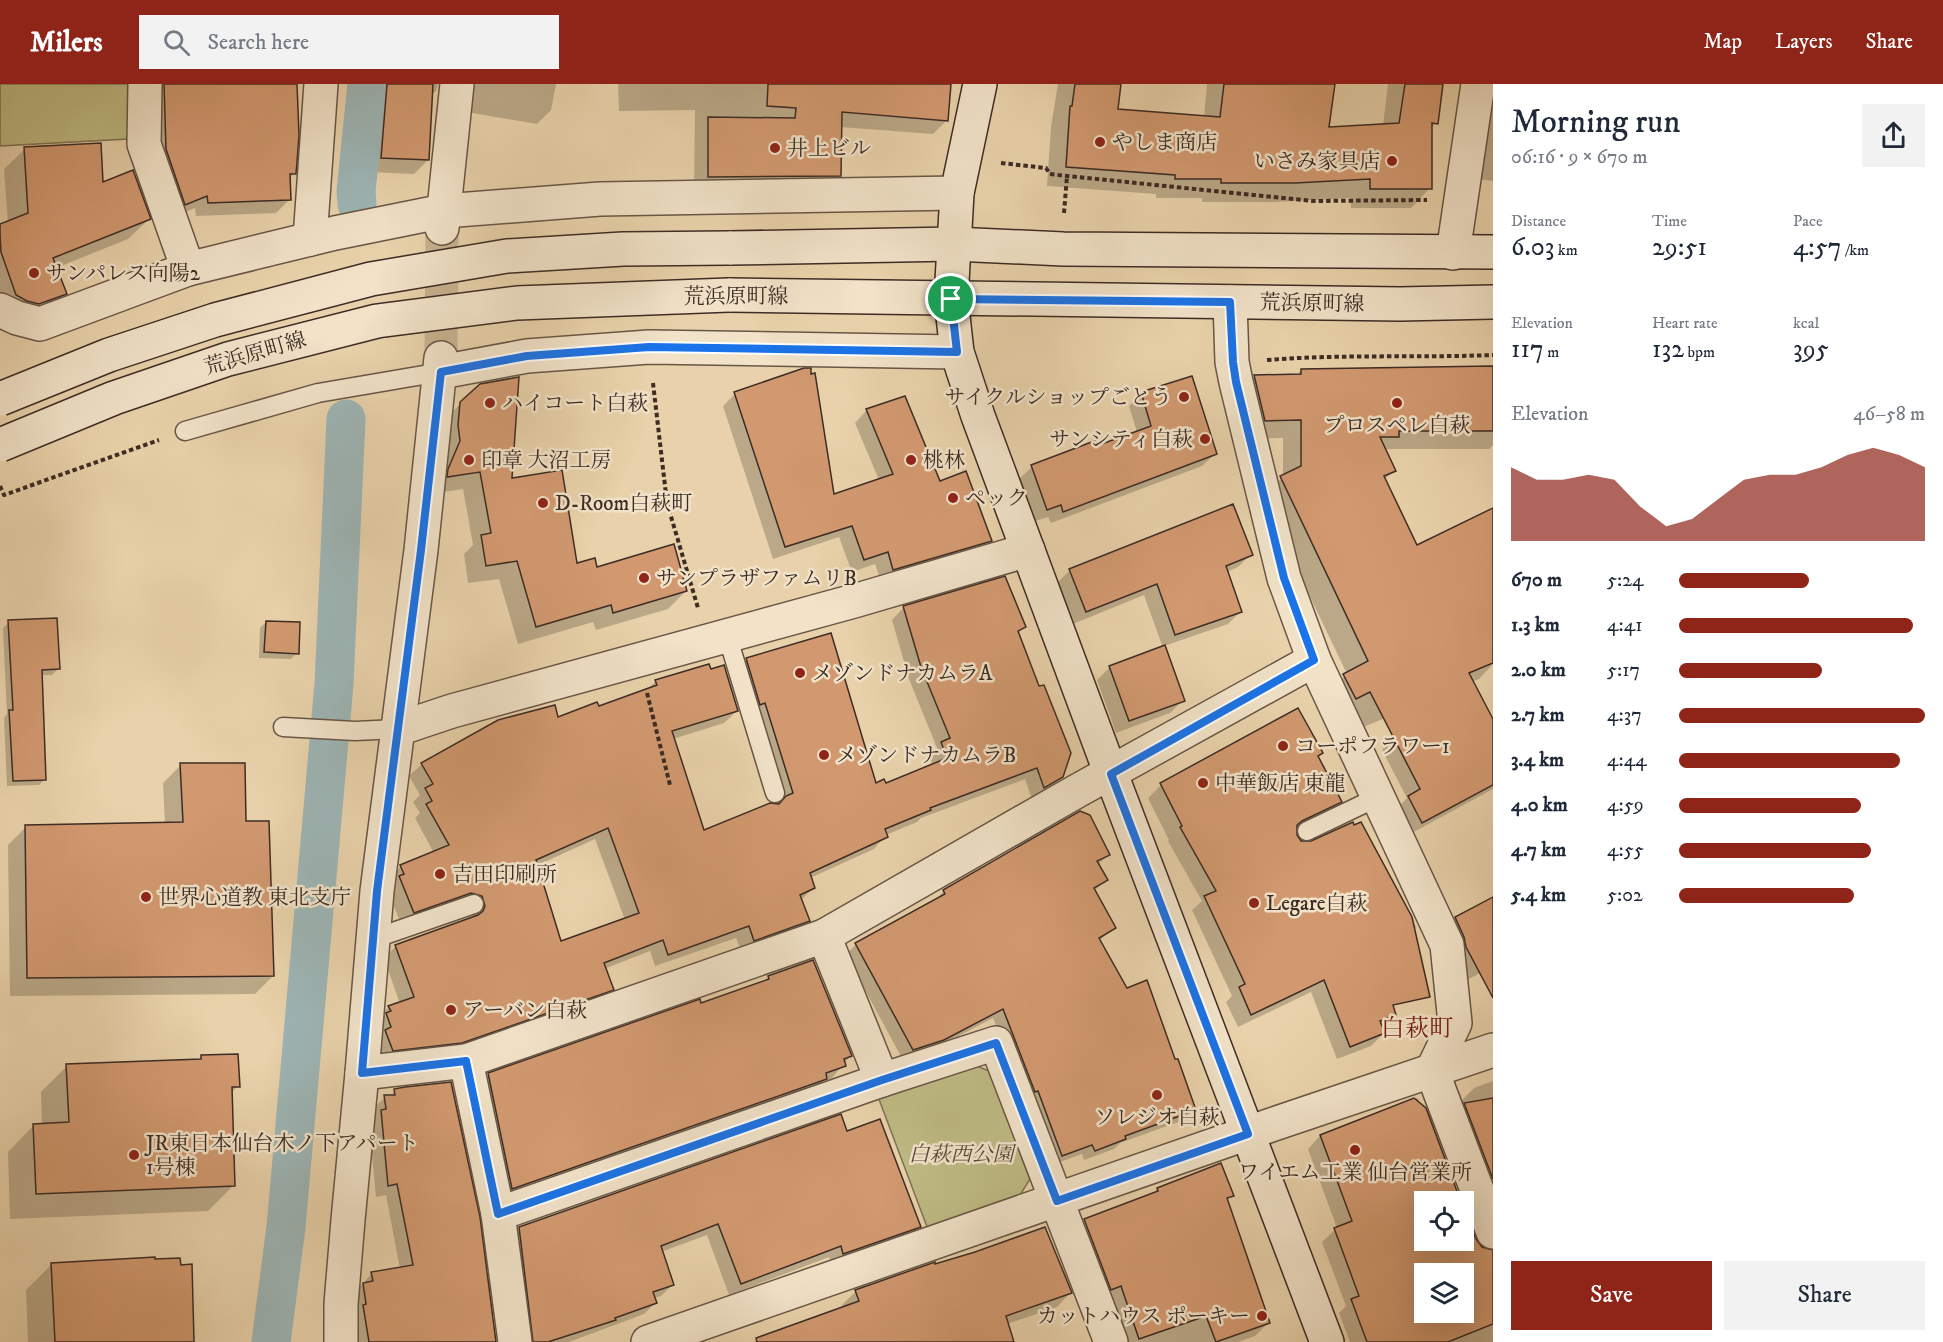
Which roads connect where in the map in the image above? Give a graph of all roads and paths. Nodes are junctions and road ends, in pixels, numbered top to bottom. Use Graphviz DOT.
graph roads {
  1 [pos="145,84"];
  2 [pos="321,84"];
  3 [pos="457,84"];
  4 [pos="980,84"];
  5 [pos="1478,84"];
  6 [pos="1001,163"];
  7 [pos="1067,177"];
  8 [pos="957,194"];
  9 [pos="1433,200"];
  10 [pos="1064,216"];
  11 [pos="443,219"];
  12 [pos="310,239"];
  13 [pos="954,244"];
  14 [pos="1493,252"];
  15 [pos="1453,253"];
  16 [pos="188,270"];
  17 [pos="951,299"];
  18 [pos="1230,302"];
  19 [pos="1493,302"];
  20 [pos="0,310"];
  21 [pos="649,347"];
  22 [pos="957,352"];
  23 [pos="1493,355"];
  24 [pos="1265,360"];
  25 [pos="441,365"];
  26 [pos="0,399"];
  27 [pos="185,431"];
  28 [pos="0,445"];
  29 [pos="0,486"];
  30 [pos="1028,550"];
  31 [pos="718,638"];
  32 [pos="639,660"];
  33 [pos="1314,660"];
  34 [pos="283,728"];
  35 [pos="398,729"];
  36 [pos="1111,774"];
  37 [pos="670,785"];
  38 [pos="775,793"];
  39 [pos="1378,797"];
  40 [pos="1307,831"];
  41 [pos="474,904"];
  42 [pos="824,936"];
  43 [pos="373,939"];
  44 [pos="1493,1050"];
  45 [pos="466,1061"];
  46 [pos="1432,1071"];
  47 [pos="362,1073"];
  48 [pos="882,1080"];
  49 [pos="1248,1134"];
  50 [pos="1057,1201"];
  51 [pos="498,1214"];
  52 [pos="1493,1232"];
  53 [pos="341,1342"];
  54 [pos="516,1342"];
  55 [pos="648,1342"];
  56 [pos="1111,1342"];
  57 [pos="1327,1342"];
  1 -- 16 [label="street"];
  2 -- 12 [label="street"];
  3 -- 11 [label="street"];
  4 -- 8 [label="street"];
  5 -- 15 [label="street"];
  6 -- 7 [label="path"];
  7 -- 9 [label="path"];
  7 -- 10 [label="path"];
  8 -- 11 [label="street"];
  8 -- 13 [label="street"];
  11 -- 12 [label="street"];
  12 -- 16 [label="street"];
  13 -- 15 [label="street, 荒浜原町線"];
  13 -- 17 [label="street"];
  13 -- 26 [label="street, 荒浜原町線, bridge"];
  14 -- 15 [label="street, 荒浜原町線"];
  16 -- 20 [label="street"];
  17 -- 18 [label="street, 荒浜原町線"];
  17 -- 22 [label="street"];
  17 -- 28 [label="street, 荒浜原町線, bridge"];
  18 -- 19 [label="street, 荒浜原町線"];
  18 -- 33 [label="street"];
  21 -- 22 [label="street"];
  21 -- 25 [label="street"];
  21 -- 31 [label="path"];
  22 -- 30 [label="street"];
  23 -- 24 [label="path"];
  25 -- 27 [label="lane"];
  25 -- 35 [label="street"];
  27 -- 29 [label="path"];
  30 -- 31 [label="street"];
  30 -- 36 [label="street"];
  31 -- 32 [label="street"];
  31 -- 38 [label="lane"];
  32 -- 35 [label="street"];
  32 -- 37 [label="path"];
  33 -- 36 [label="street"];
  33 -- 39 [label="street"];
  34 -- 35 [label="lane"];
  35 -- 43 [label="street"];
  36 -- 42 [label="street"];
  36 -- 49 [label="street"];
  39 -- 40 [label="lane"];
  39 -- 46 [label="street"];
  41 -- 43 [label="lane"];
  42 -- 45 [label="street"];
  42 -- 48 [label="street"];
  43 -- 47 [label="street"];
  44 -- 46 [label="street"];
  45 -- 47 [label="street"];
  45 -- 51 [label="street"];
  46 -- 49 [label="street"];
  46 -- 52 [label="street"];
  47 -- 53 [label="street"];
  48 -- 50 [label="street"];
  48 -- 51 [label="street"];
  49 -- 50 [label="street"];
  49 -- 57 [label="street"];
  50 -- 55 [label="street"];
  50 -- 56 [label="street"];
  51 -- 54 [label="street"];
}
